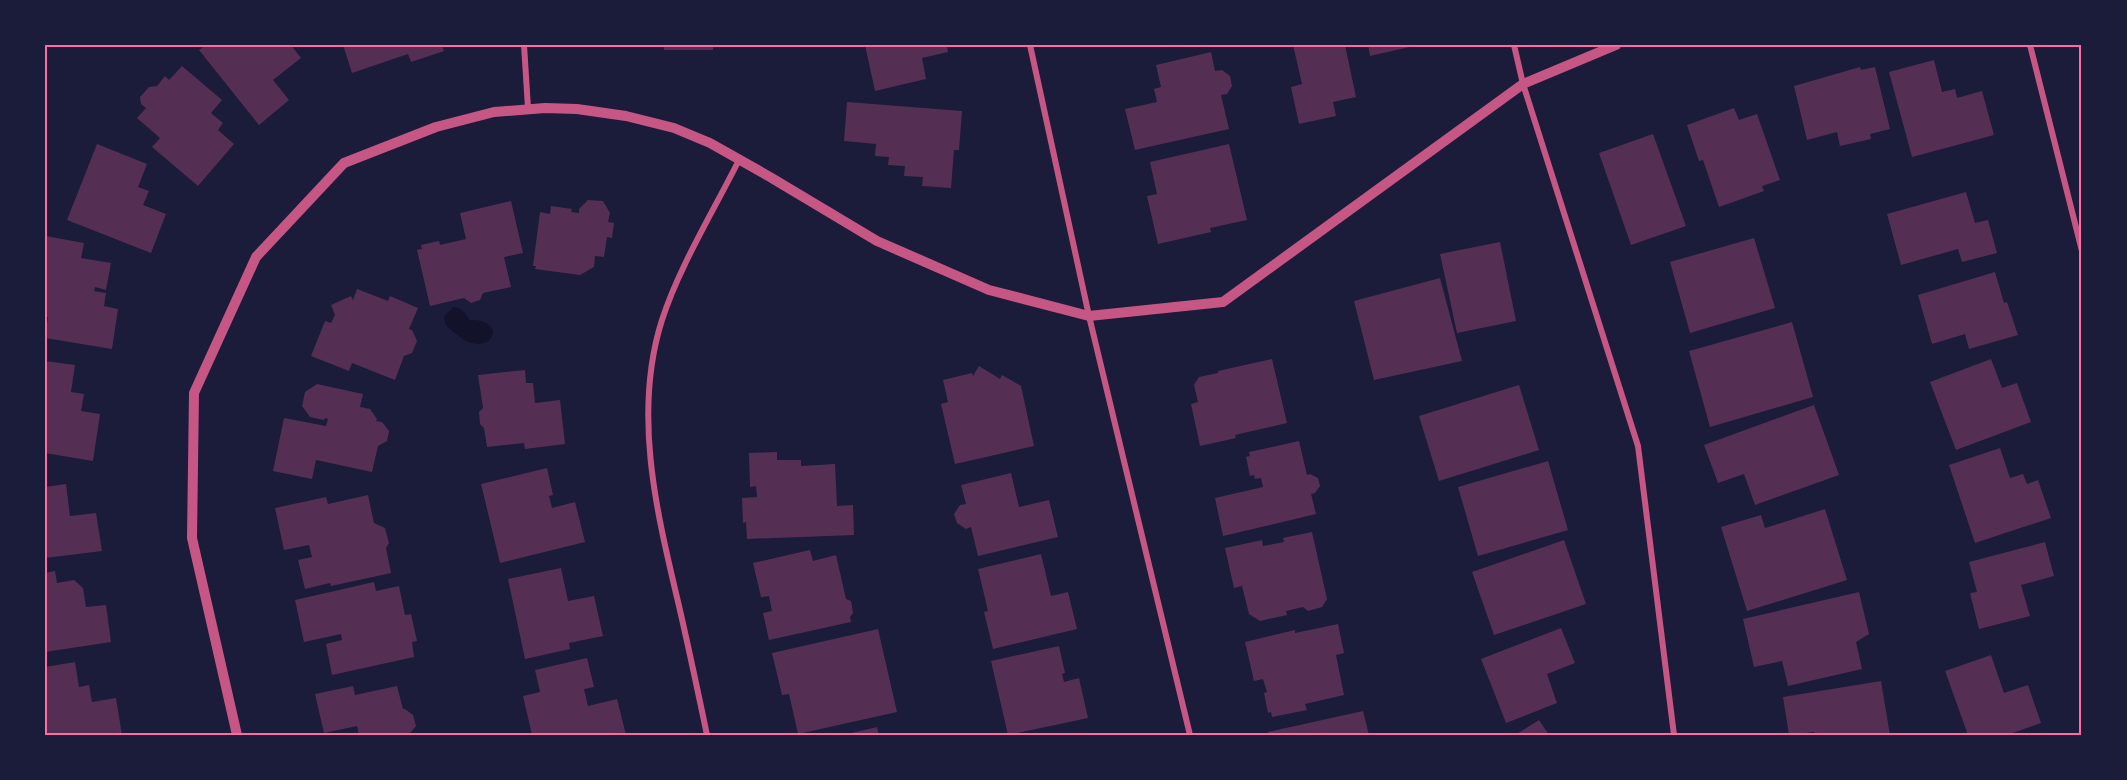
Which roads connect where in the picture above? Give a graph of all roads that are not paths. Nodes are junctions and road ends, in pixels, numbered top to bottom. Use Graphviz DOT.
graph roads {
  1 [pos="525,45"];
  2 [pos="1030,45"];
  3 [pos="1514,45"];
  4 [pos="1616,45"];
  5 [pos="2030,45"];
  6 [pos="1523,84"];
  7 [pos="528,108"];
  8 [pos="739,160"];
  9 [pos="2082,251"];
  10 [pos="1089,316"];
  11 [pos="237,735"];
  12 [pos="707,735"];
  13 [pos="1190,735"];
  14 [pos="1674,735"];
  1 -- 7 [label="street"];
  2 -- 10 [label="street"];
  3 -- 6 [label="street"];
  4 -- 6 [label="street"];
  5 -- 9 [label="street"];
  6 -- 10 [label="street"];
  6 -- 14 [label="street"];
  7 -- 8 [label="street"];
  7 -- 11 [label="street"];
  8 -- 10 [label="street"];
  8 -- 12 [label="street"];
  10 -- 13 [label="street"];
}
